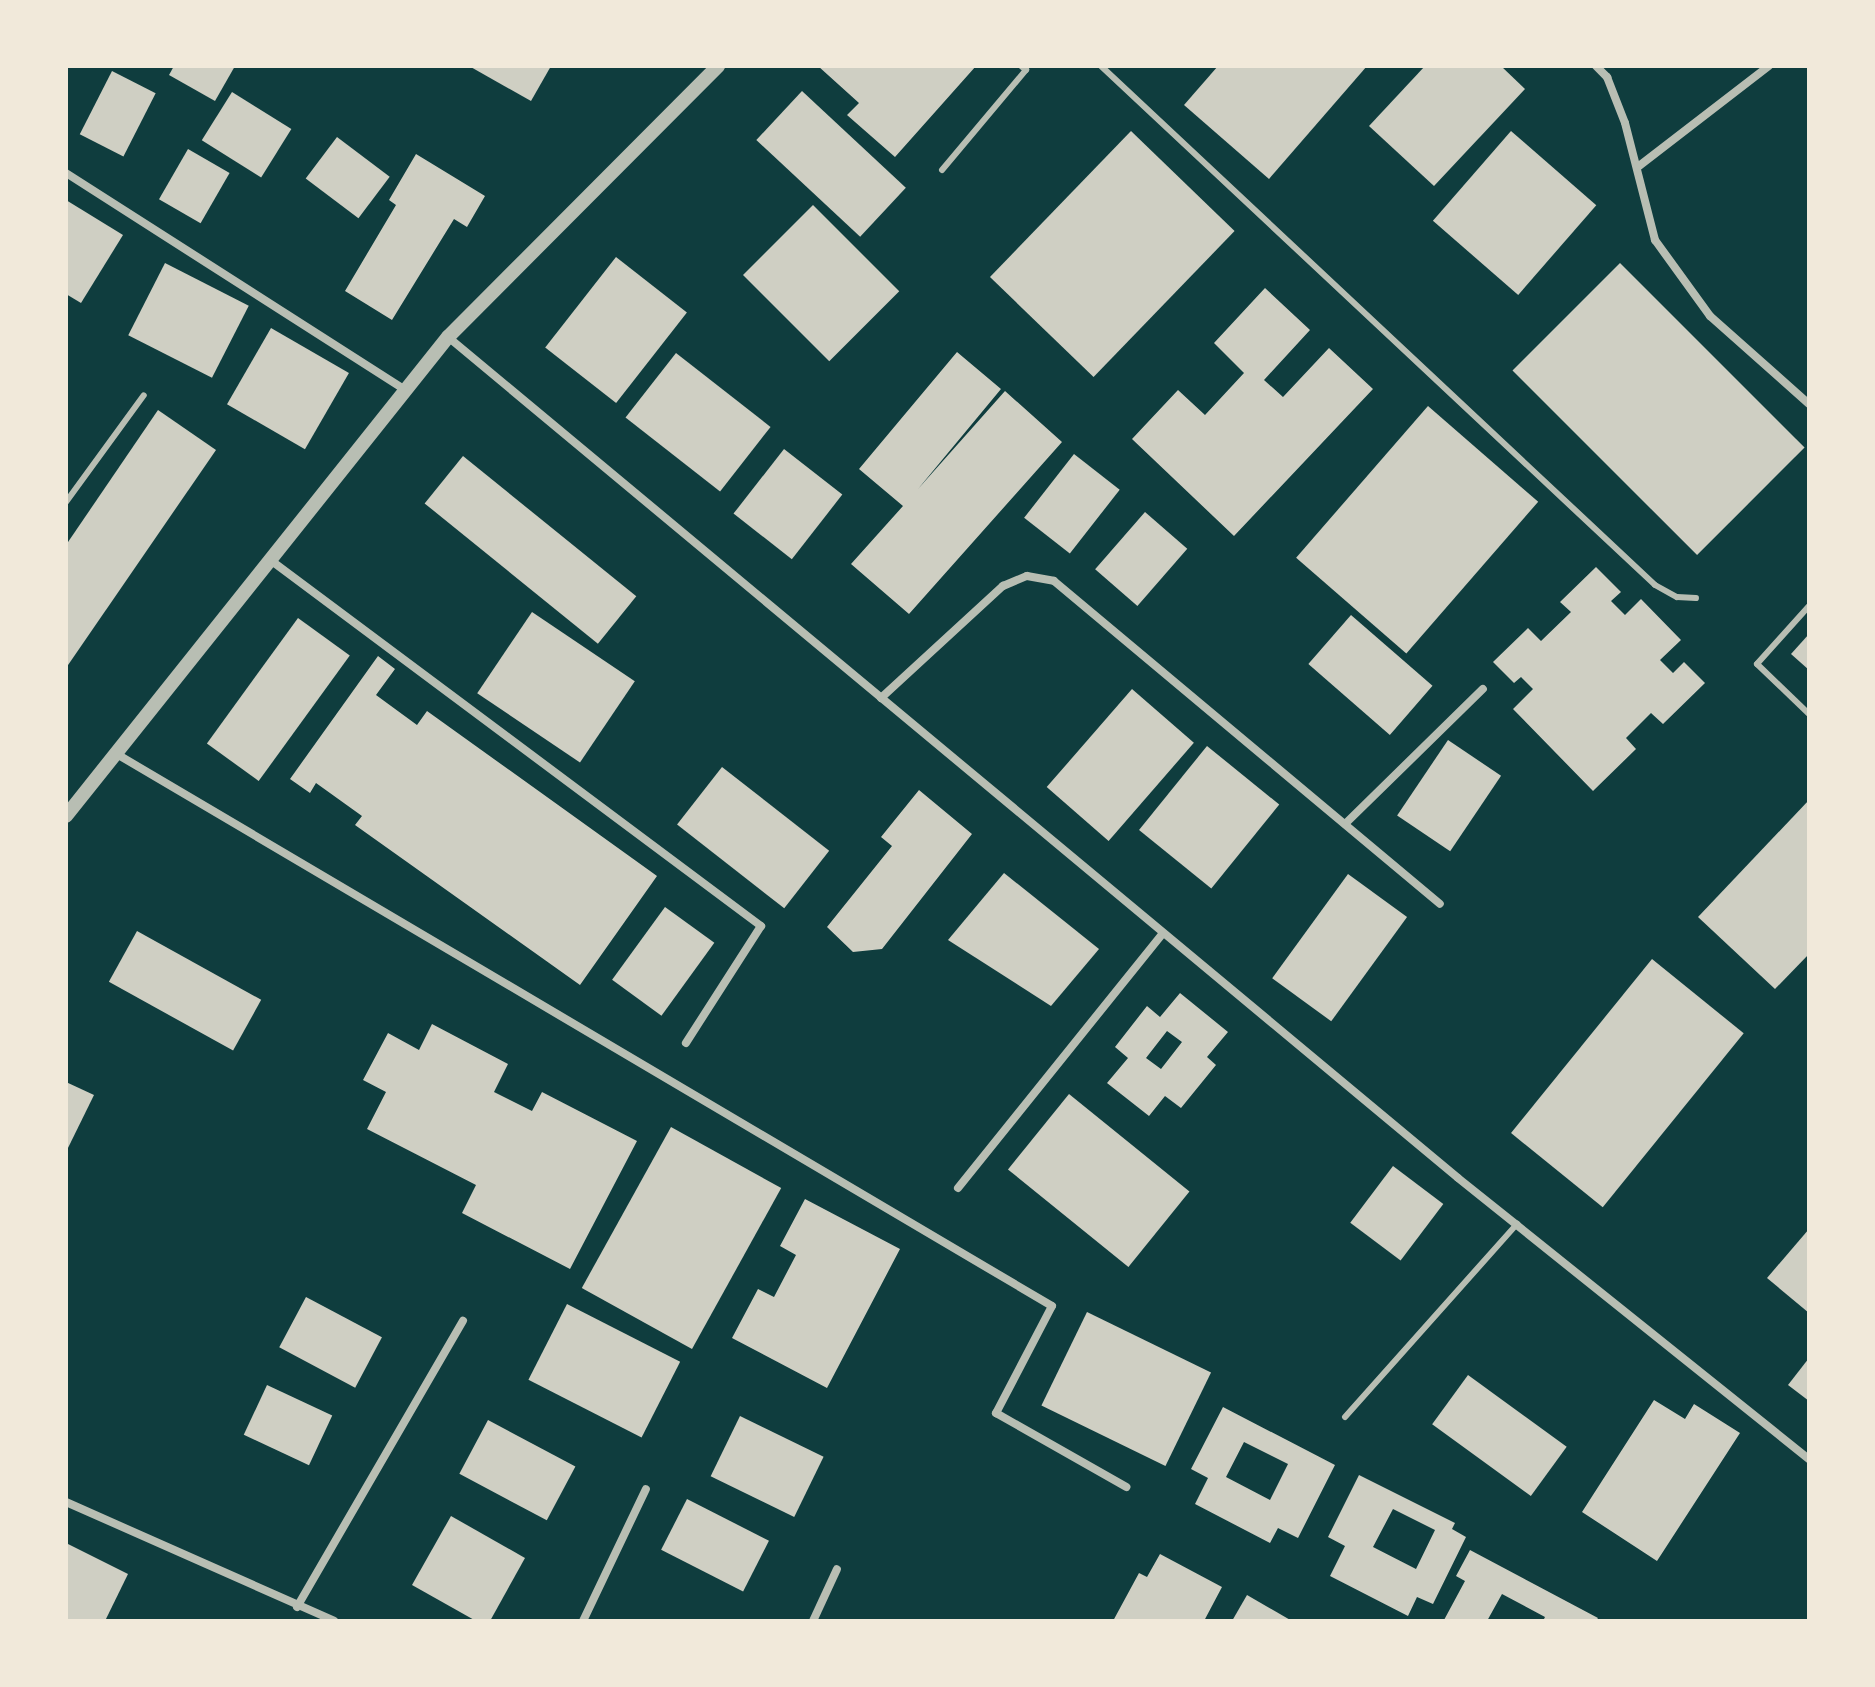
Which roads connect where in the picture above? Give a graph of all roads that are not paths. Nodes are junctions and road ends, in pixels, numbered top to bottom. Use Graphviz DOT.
graph roads {
  1 [pos="718,66"];
  2 [pos="1021,66"];
  3 [pos="1101,66"];
  4 [pos="1596,66"];
  5 [pos="1769,66"];
  6 [pos="1639,166"];
  7 [pos="942,170"];
  8 [pos="66,173"];
  9 [pos="448,337"];
  10 [pos="405,390"];
  11 [pos="144,395"];
  12 [pos="1809,404"];
  13 [pos="66,502"];
  14 [pos="268,558"];
  15 [pos="1696,598"];
  16 [pos="1809,606"];
  17 [pos="1483,689"];
  18 [pos="881,698"];
  19 [pos="1809,714"];
  20 [pos="115,753"];
  21 [pos="66,816"];
  22 [pos="1345,824"];
  23 [pos="1440,904"];
  24 [pos="1163,933"];
  25 [pos="686,1043"];
  26 [pos="958,1188"];
  27 [pos="1517,1224"];
  28 [pos="463,1321"];
  29 [pos="1345,1417"];
  30 [pos="1809,1459"];
  31 [pos="1126,1487"];
  32 [pos="646,1489"];
  33 [pos="66,1502"];
  34 [pos="837,1569"];
  35 [pos="297,1607"];
  36 [pos="334,1621"];
  37 [pos="583,1621"];
  38 [pos="813,1621"];
  1 -- 9 [label="street"];
  2 -- 7 [label="lane"];
  3 -- 15 [label="lane"];
  4 -- 6 [label="street"];
  5 -- 6 [label="street"];
  6 -- 12 [label="street"];
  8 -- 10 [label="street"];
  9 -- 10 [label="street"];
  9 -- 18 [label="street"];
  10 -- 14 [label="street"];
  11 -- 13 [label="lane"];
  14 -- 20 [label="street"];
  14 -- 25 [label="street"];
  16 -- 19 [label="lane"];
  17 -- 22 [label="street"];
  18 -- 22 [label="street"];
  18 -- 24 [label="street"];
  20 -- 21 [label="street"];
  20 -- 31 [label="street"];
  22 -- 23 [label="street"];
  24 -- 26 [label="street"];
  24 -- 27 [label="street"];
  27 -- 29 [label="lane"];
  27 -- 30 [label="street"];
  28 -- 35 [label="street"];
  32 -- 37 [label="street"];
  33 -- 35 [label="street"];
  34 -- 38 [label="street"];
  35 -- 36 [label="street"];
}
